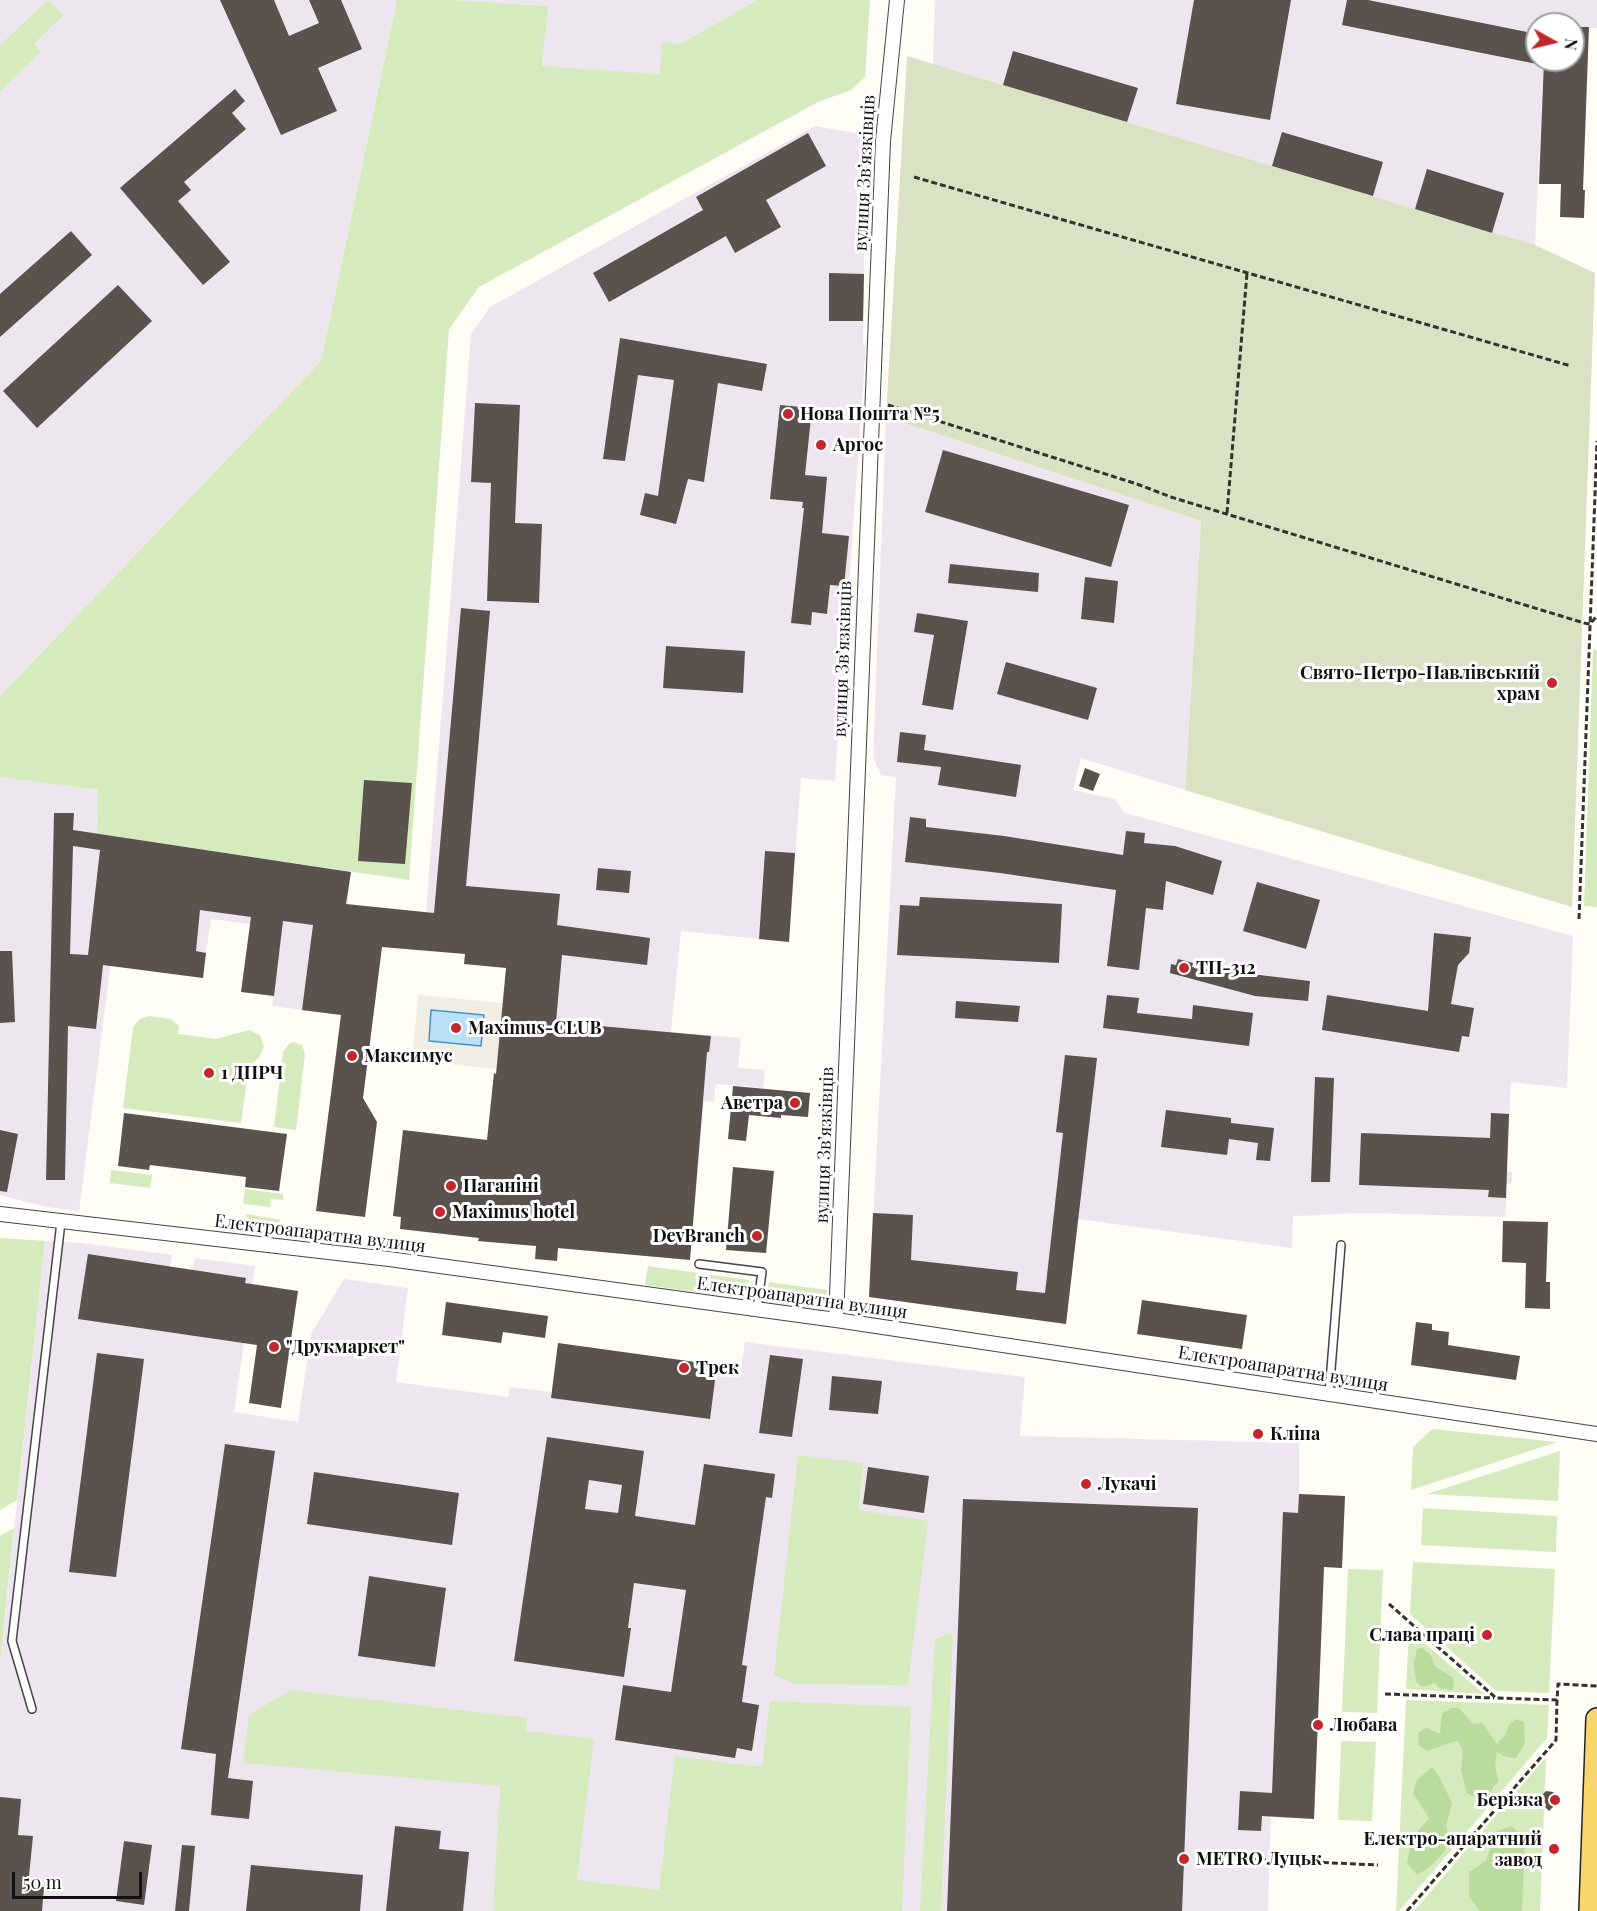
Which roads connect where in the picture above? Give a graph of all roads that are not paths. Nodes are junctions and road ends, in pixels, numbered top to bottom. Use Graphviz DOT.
graph roads {
  1 [pos="897,0"];
  2 [pos="0,1214"];
  3 [pos="61,1222"];
  4 [pos="1341,1245"];
  5 [pos="699,1264"];
  6 [pos="757,1309"];
  7 [pos="836,1320"];
  8 [pos="1329,1394"];
  9 [pos="1597,1434"];
  10 [pos="32,1709"];
  11 [pos="1597,1719"];
  12 [pos="1590,1911"];
  1 -- 7 [label="street, вулиця Звʼязківців"];
  2 -- 3 [label="street, Електроапаратна вулиця"];
  3 -- 6 [label="street, Електроапаратна вулиця"];
  3 -- 10 [label="lane"];
  4 -- 8 [label="lane"];
  5 -- 6 [label="lane"];
  6 -- 7 [label="street, Електроапаратна вулиця"];
  7 -- 8 [label="street, Електроапаратна вулиця"];
  8 -- 9 [label="street, Електроапаратна вулиця"];
  11 -- 12 [label="main road"];
}
